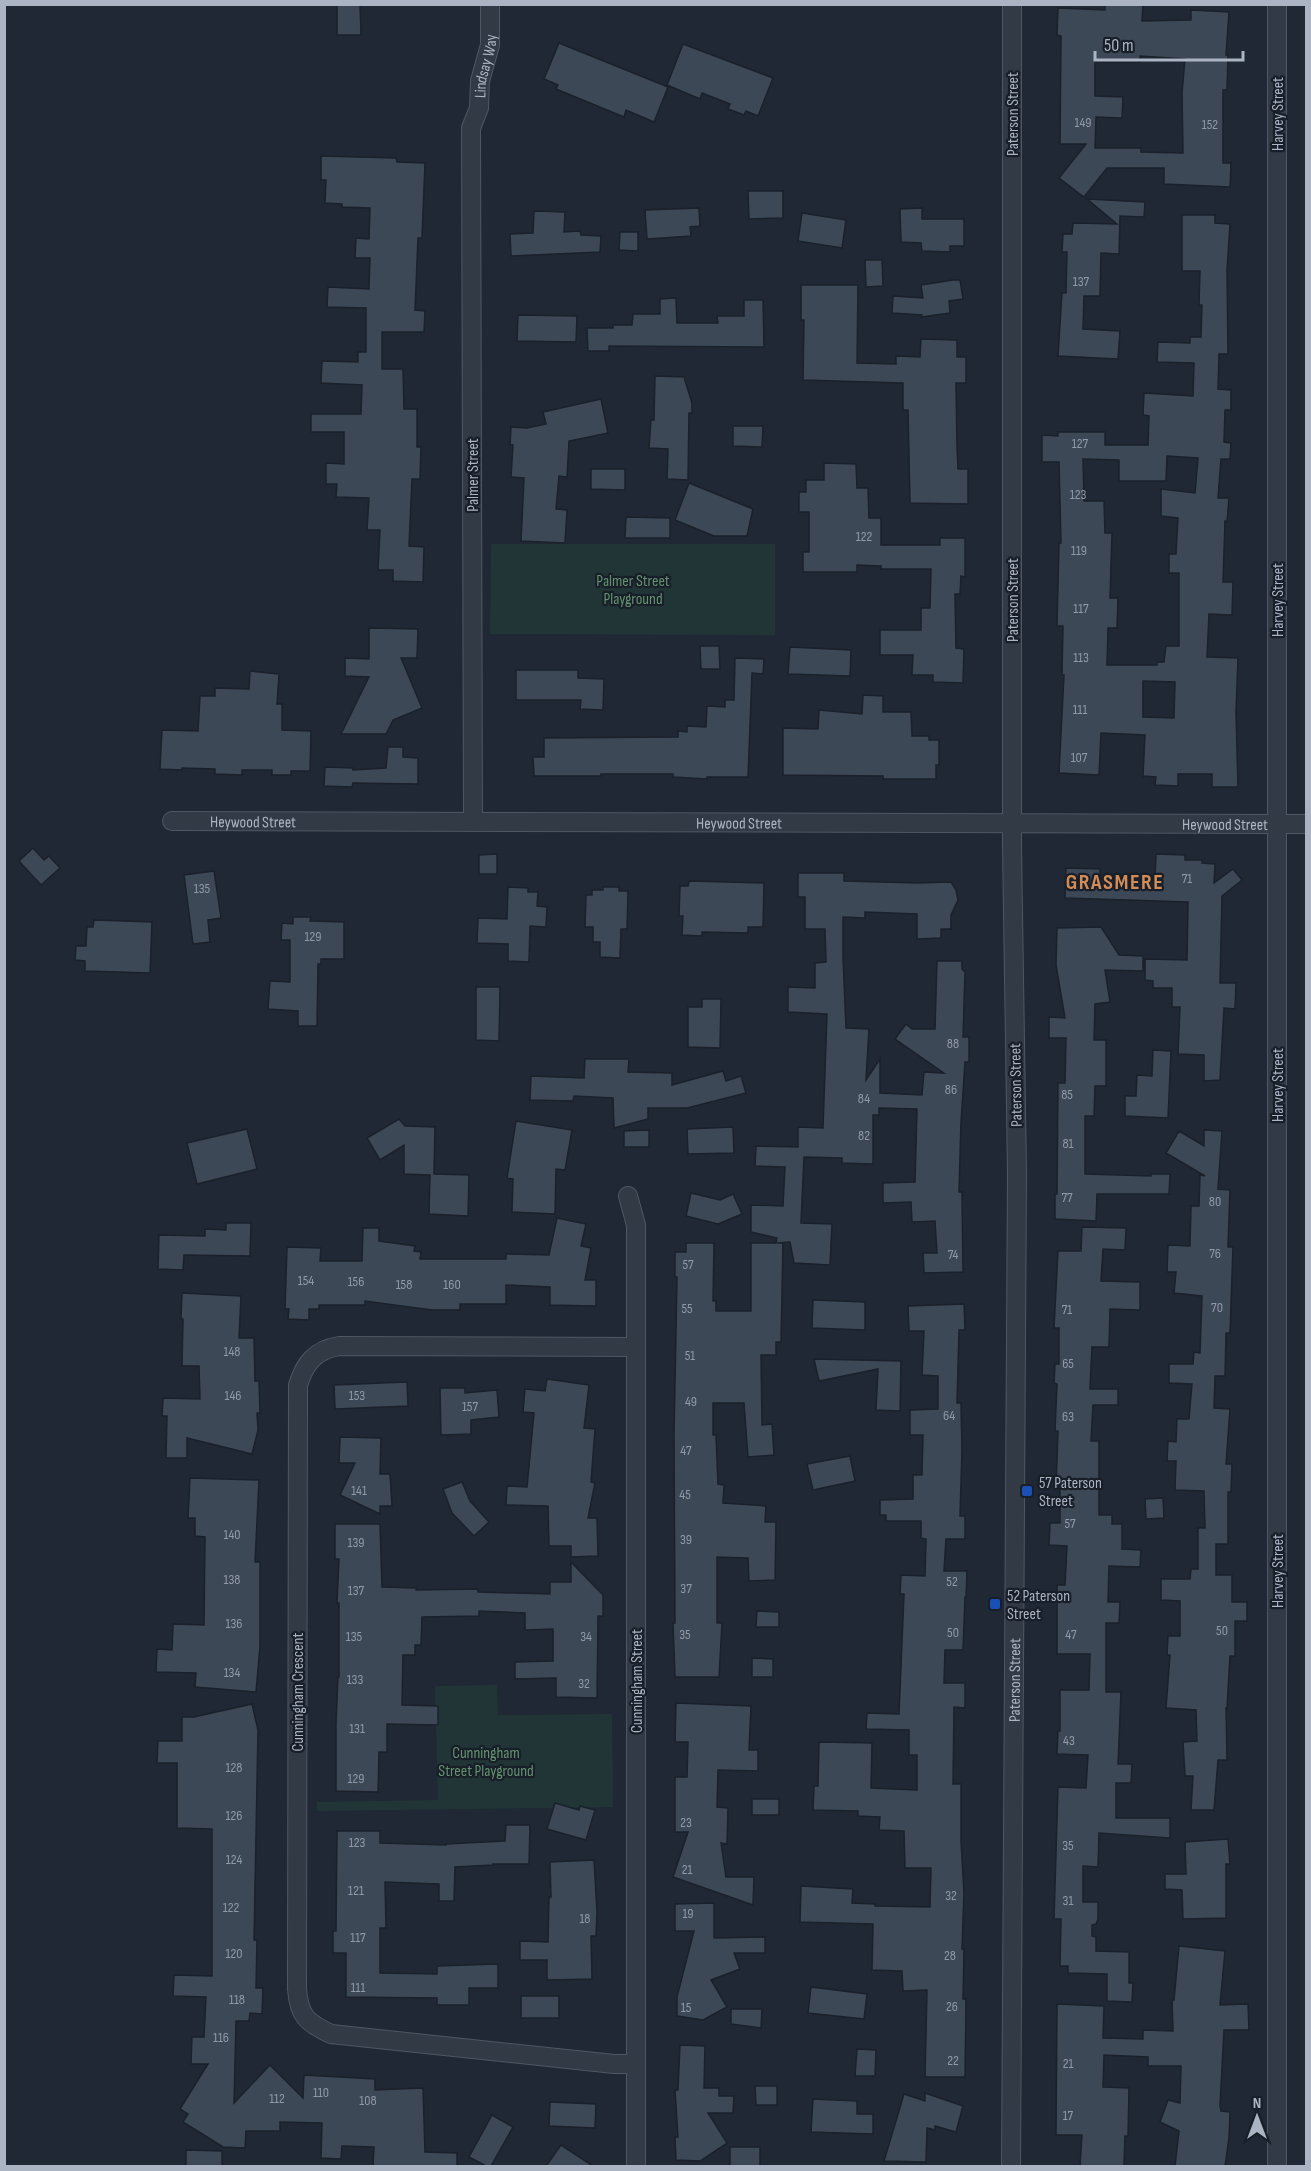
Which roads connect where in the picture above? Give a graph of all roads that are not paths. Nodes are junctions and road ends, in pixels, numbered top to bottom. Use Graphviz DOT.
graph roads {
  1 [pos="490,4"];
  2 [pos="1012,4"];
  3 [pos="1277,4"];
  4 [pos="471,128"];
  5 [pos="172,821"];
  6 [pos="473,822"];
  7 [pos="1012,822"];
  8 [pos="1277,824"];
  9 [pos="1306,824"];
  10 [pos="628,1196"];
  11 [pos="636,1347"];
  12 [pos="636,2064"];
  13 [pos="636,2166"];
  14 [pos="1011,2166"];
  15 [pos="1276,2166"];
  1 -- 4 [label="street, Lindsay Way"];
  2 -- 7 [label="street, Paterson Street"];
  3 -- 8 [label="street, Harvey Street"];
  4 -- 6 [label="street, Palmer Street"];
  5 -- 6 [label="street, Heywood Street"];
  6 -- 7 [label="street, Heywood Street"];
  7 -- 8 [label="street, Heywood Street"];
  7 -- 14 [label="street, Paterson Street"];
  8 -- 9 [label="street, Heywood Street"];
  8 -- 15 [label="street, Harvey Street"];
  10 -- 11 [label="street, Cunningham Street"];
  11 -- 12 [label="street, Cunningham Street"];
  11 -- 12 [label="street, Cunningham Crescent"];
  12 -- 13 [label="street, Cunningham Street"];
}
